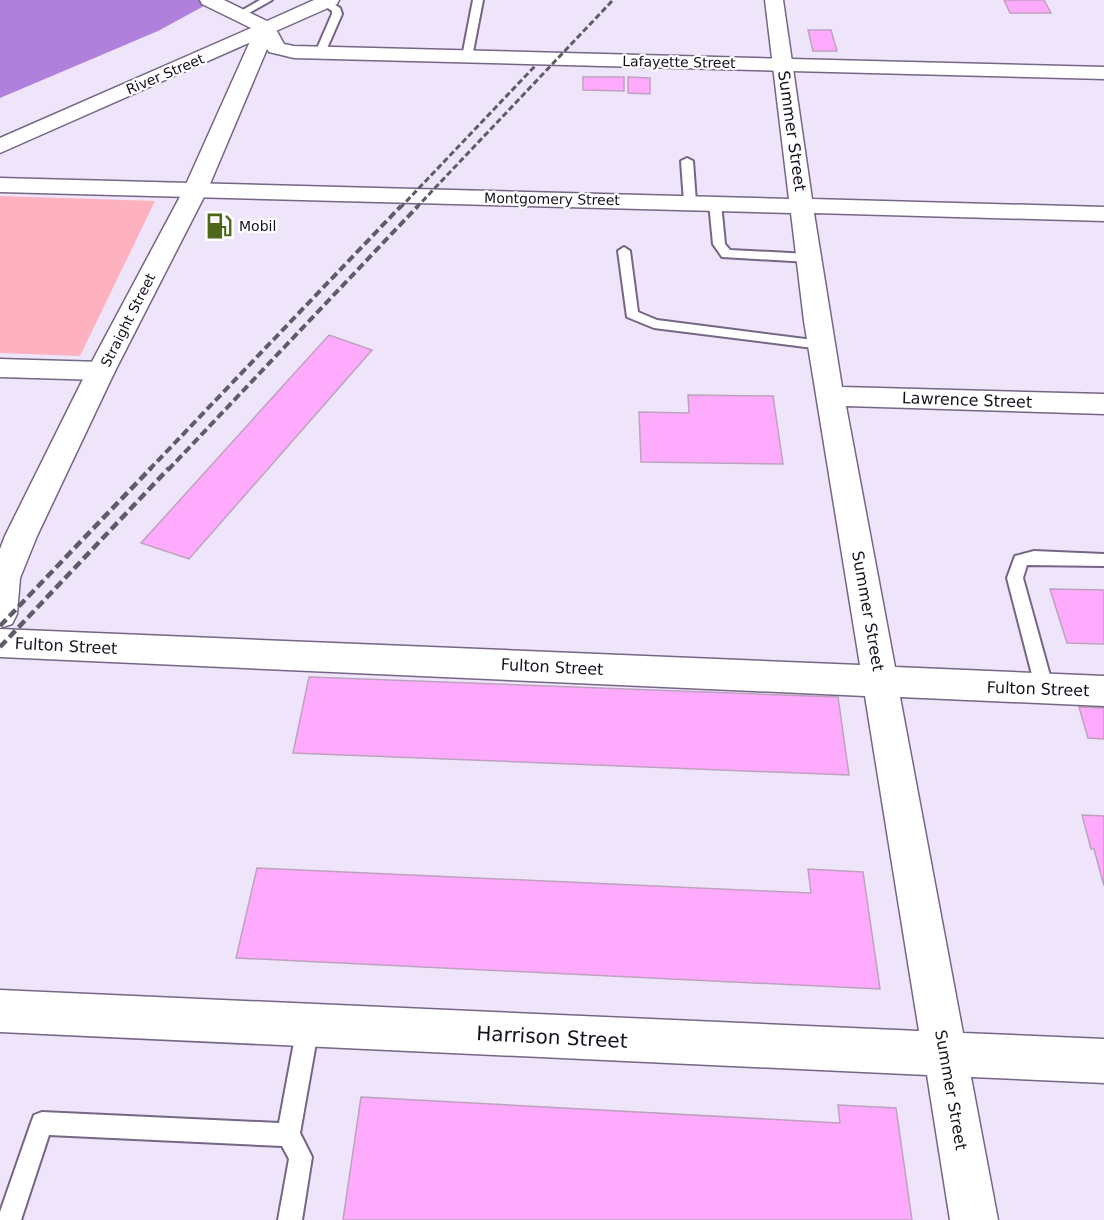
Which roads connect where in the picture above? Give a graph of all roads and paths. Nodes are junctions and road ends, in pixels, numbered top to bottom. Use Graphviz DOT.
graph roads {
  1 [pos="267,0"];
  2 [pos="478,0"];
  3 [pos="774,0"];
  4 [pos="328,1"];
  5 [pos="215,3"];
  6 [pos="239,15"];
  7 [pos="266,28"];
  8 [pos="320,53"];
  9 [pos="467,57"];
  10 [pos="783,65"];
  11 [pos="1104,72"];
  12 [pos="0,146"];
  13 [pos="687,161"];
  14 [pos="0,185"];
  15 [pos="195,191"];
  16 [pos="690,202"];
  17 [pos="715,203"];
  18 [pos="802,205"];
  19 [pos="1104,214"];
  20 [pos="624,251"];
  21 [pos="809,258"];
  22 [pos="821,345"];
  23 [pos="0,368"];
  24 [pos="101,371"];
  25 [pos="830,396"];
  26 [pos="1104,404"];
  27 [pos="1104,560"];
  28 [pos="0,614"];
  29 [pos="0,643"];
  30 [pos="880,681"];
  31 [pos="1045,690"];
  32 [pos="1104,691"];
  33 [pos="0,1011"];
  34 [pos="309,1025"];
  35 [pos="945,1055"];
  36 [pos="1104,1061"];
  37 [pos="288,1135"];
  38 [pos="9,1220"];
  39 [pos="290,1220"];
  40 [pos="974,1220"];
  1 -- 6 [label="lane"];
  2 -- 9 [label="lane"];
  3 -- 10 [label="street, Summer Street"];
  4 -- 7 [label="street, River Street"];
  4 -- 8 [label="lane"];
  5 -- 6 [label="street"];
  6 -- 7 [label="street"];
  7 -- 8 [label="street, Lafayette Street"];
  7 -- 12 [label="street, River Street"];
  7 -- 15 [label="street, Straight Street"];
  8 -- 9 [label="street, Lafayette Street"];
  9 -- 10 [label="street, Lafayette Street"];
  10 -- 11 [label="street, Lafayette Street"];
  10 -- 18 [label="street, Summer Street"];
  13 -- 16 [label="lane"];
  14 -- 15 [label="street, Montgomery Street"];
  15 -- 16 [label="street, Montgomery Street"];
  15 -- 24 [label="street, Straight Street"];
  16 -- 17 [label="street, Montgomery Street"];
  17 -- 18 [label="street, Montgomery Street"];
  17 -- 21 [label="lane"];
  18 -- 19 [label="street, Montgomery Street"];
  18 -- 21 [label="street, Summer Street"];
  20 -- 22 [label="lane"];
  21 -- 22 [label="street, Summer Street"];
  22 -- 25 [label="street, Summer Street"];
  23 -- 24 [label="street"];
  24 -- 28 [label="street, Straight Street"];
  25 -- 26 [label="street, Lawrence Street"];
  25 -- 30 [label="street, Summer Street"];
  27 -- 31 [label="lane"];
  29 -- 30 [label="street, Fulton Street"];
  30 -- 31 [label="street, Fulton Street"];
  30 -- 35 [label="street, Summer Street"];
  31 -- 32 [label="street, Fulton Street"];
  33 -- 34 [label="street, Harrison Street"];
  34 -- 35 [label="street, Harrison Street"];
  34 -- 37 [label="lane"];
  35 -- 36 [label="street, Harrison Street"];
  35 -- 40 [label="street, Summer Street"];
  37 -- 38 [label="lane"];
  37 -- 39 [label="lane"];
}
